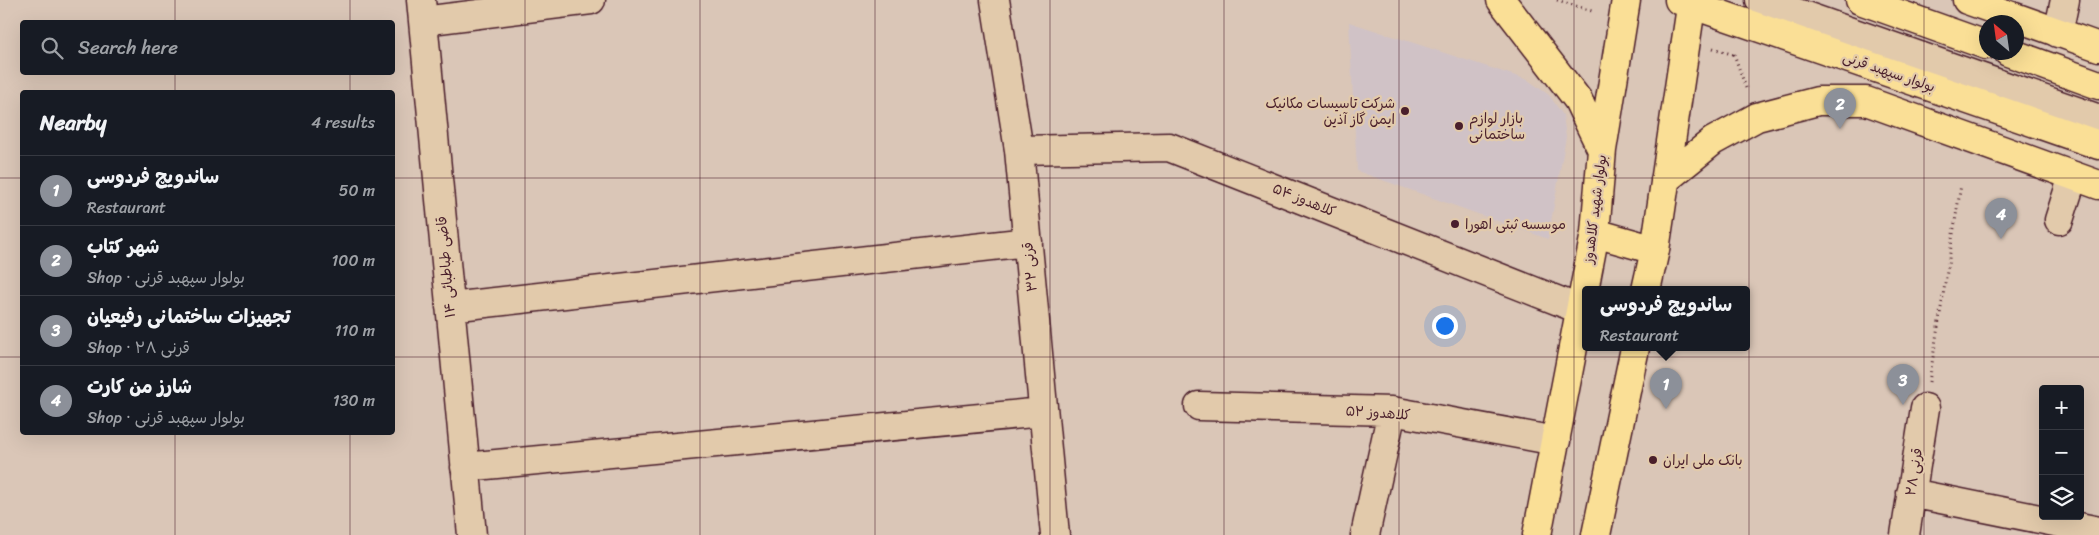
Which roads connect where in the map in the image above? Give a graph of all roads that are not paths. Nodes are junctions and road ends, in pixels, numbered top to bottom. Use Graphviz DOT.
graph roads {
  1 [pos="591,0"];
  2 [pos="995,0"];
  3 [pos="1501,0"];
  4 [pos="1626,0"];
  5 [pos="1760,0"];
  6 [pos="1860,0"];
  7 [pos="1967,0"];
  8 [pos="2065,0"];
  9 [pos="1688,1"];
  10 [pos="422,10"];
  11 [pos="2058,33"];
  12 [pos="1979,42"];
  13 [pos="2099,47"];
  14 [pos="2024,58"];
  15 [pos="2099,85"];
  16 [pos="2099,119"];
  17 [pos="2099,145"];
  18 [pos="1019,150"];
  19 [pos="1602,150"];
  20 [pos="2073,176"];
  21 [pos="1665,180"];
  22 [pos="2099,185"];
  23 [pos="2059,220"];
  24 [pos="1595,233"];
  25 [pos="1028,242"];
  26 [pos="1655,250"];
  27 [pos="1584,286"];
  28 [pos="1647,286"];
  29 [pos="1582,295"];
  30 [pos="450,307"];
  31 [pos="1579,309"];
  32 [pos="1633,351"];
  33 [pos="1199,406"];
  34 [pos="1925,408"];
  35 [pos="1043,412"];
  36 [pos="1392,412"];
  37 [pos="1556,441"];
  38 [pos="466,467"];
  39 [pos="1911,494"];
  40 [pos="2099,531"];
  41 [pos="472,535"];
  42 [pos="1055,535"];
  43 [pos="1366,535"];
  44 [pos="1537,535"];
  45 [pos="1596,535"];
  46 [pos="1905,535"];
  1 -- 10 [label="street"];
  2 -- 18 [label="street, قرنی ۳۲"];
  3 -- 19 [label="main road"];
  4 -- 19 [label="main road, بولوار شهید کلاهدوز"];
  5 -- 16 [label="street"];
  6 -- 12 [label="main road"];
  7 -- 11 [label="main road"];
  8 -- 11 [label="street"];
  9 -- 17 [label="main road, بولوار سپهبد قرنی"];
  9 -- 21 [label="main road"];
  10 -- 30 [label="street, قاضی طباطبائی ۱۴"];
  11 -- 13 [label="main road"];
  14 -- 15 [label="main road"];
  18 -- 25 [label="street, قرنی ۳۲"];
  18 -- 31 [label="street, کلاهدوز ۵۴"];
  19 -- 24 [label="main road, بولوار شهید کلاهدوز"];
  20 -- 21 [label="main road"];
  20 -- 22 [label="main road"];
  20 -- 23 [label="street"];
  21 -- 26 [label="main road"];
  24 -- 26 [label="main road"];
  24 -- 27 [label="main road, بولوار شهید کلاهدوز"];
  25 -- 30 [label="street"];
  25 -- 35 [label="street, قرنی ۳۲"];
  26 -- 28 [label="main road"];
  29 -- 31 [label="main road, بولوار شهید کلاهدوز"];
  30 -- 38 [label="street, قاضی طباطبائی ۱۴"];
  31 -- 37 [label="main road, بولوار شهید کلاهدوز"];
  32 -- 45 [label="main road"];
  33 -- 36 [label="street, کلاهدوز ۵۲"];
  34 -- 39 [label="street, قرنی ۲۸"];
  35 -- 38 [label="street"];
  35 -- 42 [label="street, قرنی ۳۲"];
  36 -- 37 [label="street, کلاهدوز ۵۲"];
  36 -- 43 [label="street"];
  37 -- 44 [label="main road, بولوار شهید کلاهدوز"];
  38 -- 41 [label="street, قاضی طباطبائی ۱۴"];
  39 -- 40 [label="street"];
  39 -- 46 [label="street, قرنی ۲۸"];
}
